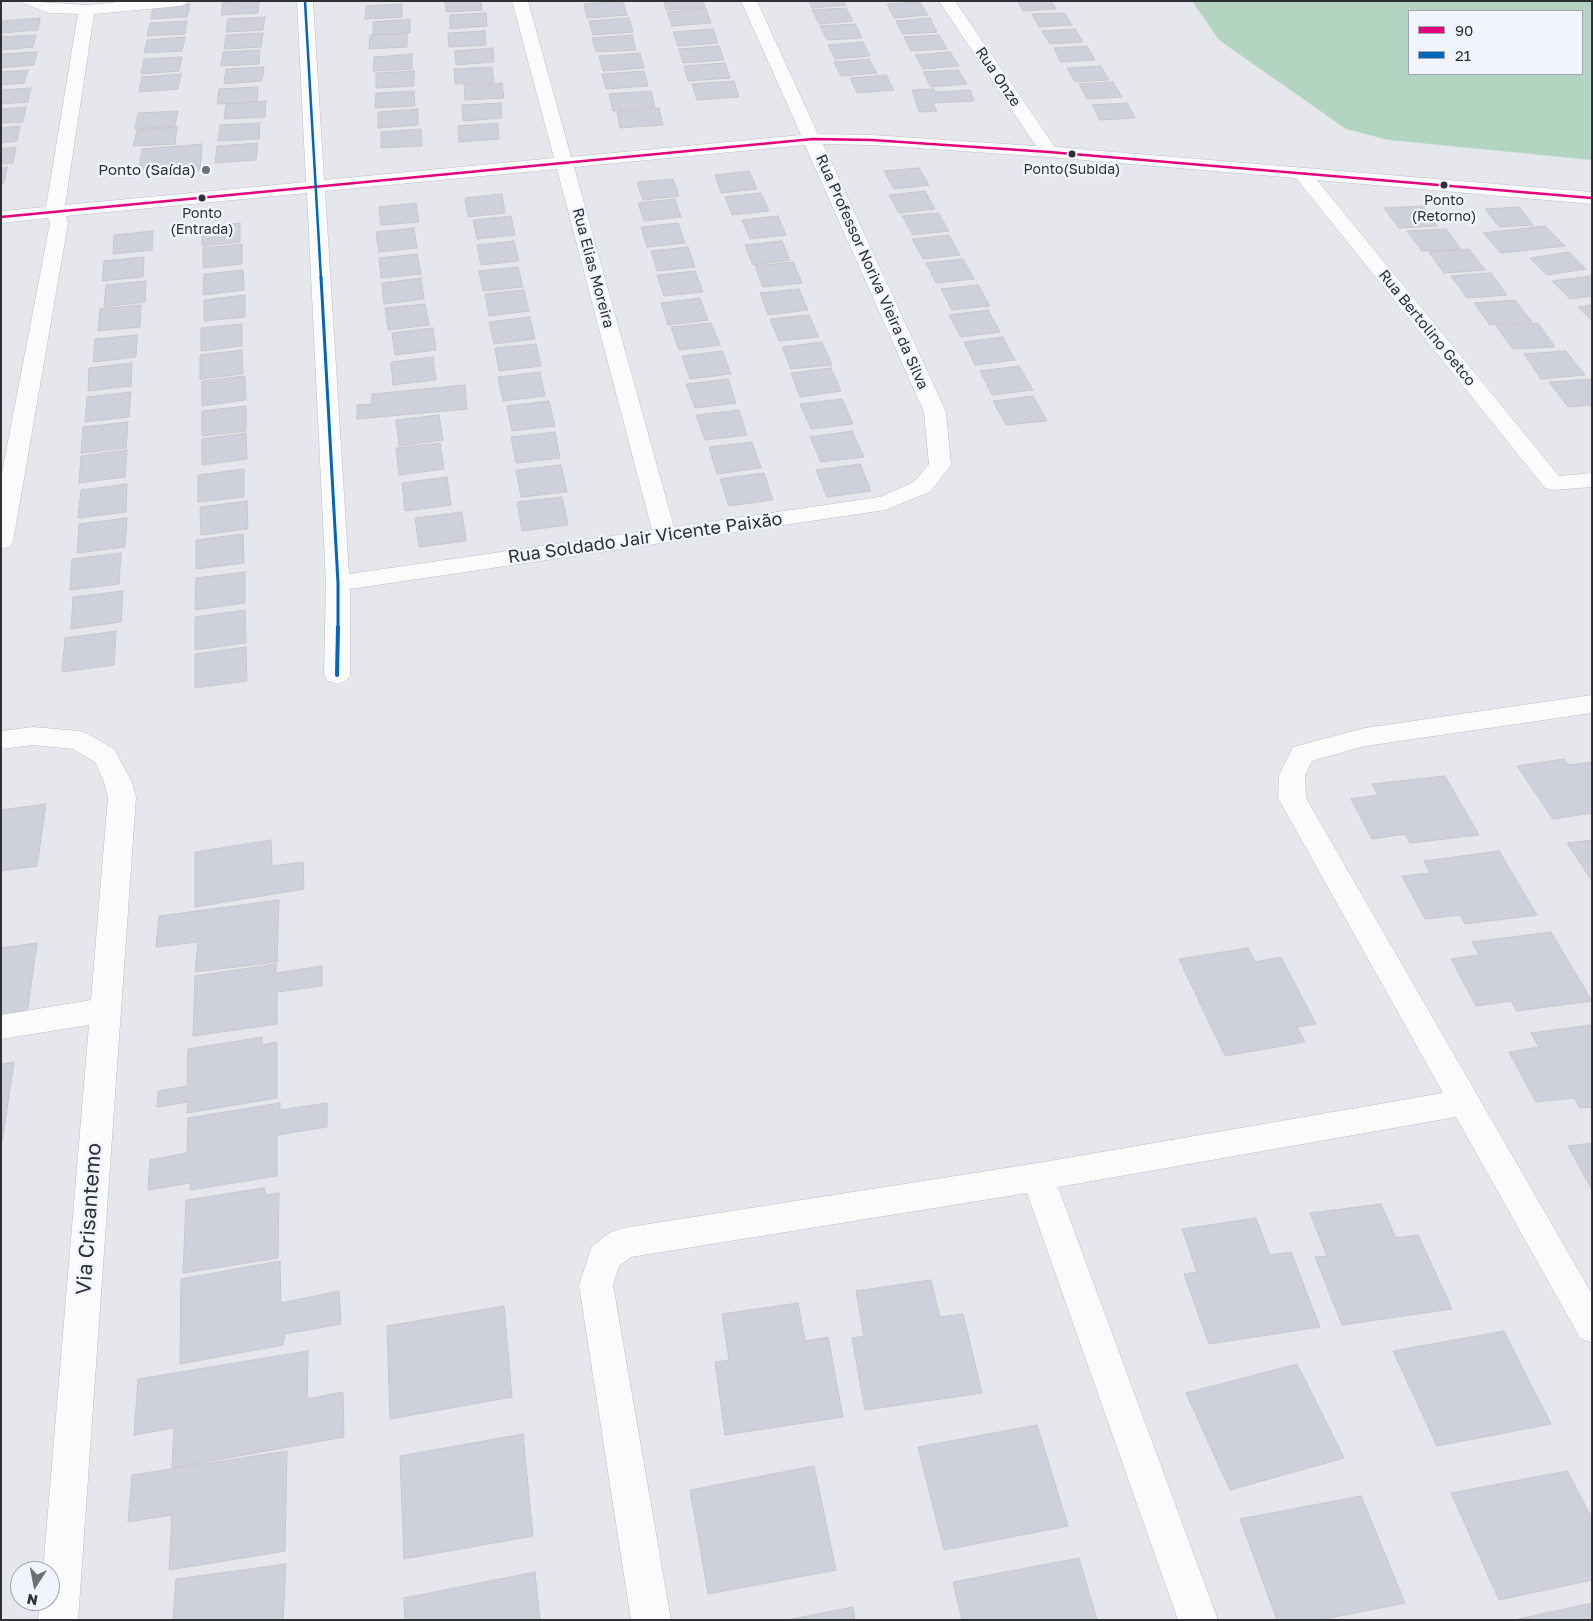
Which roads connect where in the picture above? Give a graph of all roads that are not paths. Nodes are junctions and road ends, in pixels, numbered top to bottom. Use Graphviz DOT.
graph roads {
  1 [pos="31,1"];
  2 [pos="180,1"];
  3 [pos="305,1"];
  4 [pos="520,1"];
  5 [pos="749,1"];
  6 [pos="947,1"];
  7 [pos="87,10"];
  8 [pos="813,139"];
  9 [pos="1049,152"];
  10 [pos="564,163"];
  11 [pos="1302,174"];
  12 [pos="315,187"];
  13 [pos="1588,202"];
  14 [pos="55,212"];
  15 [pos="1,217"];
  16 [pos="940,465"];
  17 [pos="1592,480"];
  18 [pos="665,535"];
  19 [pos="1,542"];
  20 [pos="338,583"];
  21 [pos="338,675"];
  22 [pos="1592,704"];
  23 [pos="1,740"];
  24 [pos="105,1010"];
  25 [pos="1,1026"];
  26 [pos="1464,1102"];
  27 [pos="1038,1177"];
  28 [pos="1592,1328"];
  29 [pos="58,1620"];
  30 [pos="651,1620"];
  31 [pos="1198,1620"];
  1 -- 7 [label="street"];
  2 -- 7 [label="street"];
  3 -- 12 [label="street"];
  4 -- 10 [label="street, Rua Elias Moreira"];
  5 -- 8 [label="street, Rua Professor Noriva Vieira da Silva"];
  6 -- 9 [label="street, Rua Onze"];
  7 -- 14 [label="street"];
  8 -- 9 [label="street"];
  8 -- 10 [label="street"];
  8 -- 16 [label="street, Rua Professor Noriva Vieira da Silva"];
  9 -- 11 [label="street"];
  10 -- 12 [label="street"];
  10 -- 18 [label="street, Rua Elias Moreira"];
  11 -- 13 [label="street"];
  11 -- 17 [label="street, Rua Bertolino Getco"];
  12 -- 14 [label="street"];
  12 -- 20 [label="street"];
  14 -- 15 [label="street"];
  14 -- 19 [label="street"];
  16 -- 18 [label="street, Rua Soldado Jair Vicente Paixão"];
  18 -- 20 [label="street, Rua Soldado Jair Vicente Paixão"];
  20 -- 21 [label="street"];
  22 -- 26 [label="street"];
  23 -- 24 [label="street, Via Crisantemo"];
  24 -- 25 [label="street"];
  24 -- 29 [label="street, Via Crisantemo"];
  26 -- 27 [label="street"];
  26 -- 28 [label="street"];
  27 -- 30 [label="street"];
  27 -- 31 [label="street"];
}
